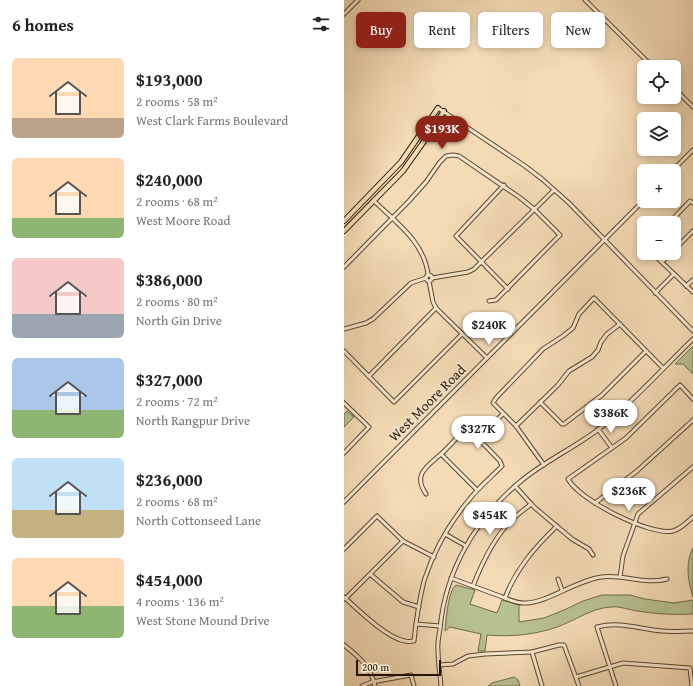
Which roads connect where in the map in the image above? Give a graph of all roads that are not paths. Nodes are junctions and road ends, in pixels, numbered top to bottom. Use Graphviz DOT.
graph roads {
  1 [pos="358,0"];
  2 [pos="585,0"];
  3 [pos="344,14"];
  4 [pos="646,60"];
  5 [pos="681,95"];
  6 [pos="693,107"];
  7 [pos="438,108"];
  8 [pos="444,111"];
  9 [pos="693,150"];
  10 [pos="679,164"];
  11 [pos="504,185"];
  12 [pos="554,190"];
  13 [pos="374,201"];
  14 [pos="693,203"];
  15 [pos="637,207"];
  16 [pos="534,209"];
  17 [pos="676,216"];
  18 [pos="392,218"];
  19 [pos="344,221"];
  20 [pos="344,231"];
  21 [pos="693,231"];
  22 [pos="604,241"];
  23 [pos="681,243"];
  24 [pos="482,262"];
  25 [pos="662,262"];
  26 [pos="344,267"];
  27 [pos="674,274"];
  28 [pos="428,275"];
  29 [pos="426,278"];
  30 [pos="432,278"];
  31 [pos="693,280"];
  32 [pos="429,281"];
  33 [pos="686,286"];
  34 [pos="508,289"];
  35 [pos="693,292"];
  36 [pos="655,293"];
  37 [pos="489,301"];
  38 [pos="436,308"];
  39 [pos="620,324"];
  40 [pos="344,329"];
  41 [pos="693,331"];
  42 [pos="462,334"];
  43 [pos="693,339"];
  44 [pos="646,351"];
  45 [pos="344,352"];
  46 [pos="487,358"];
  47 [pos="663,368"];
  48 [pos="369,376"];
  49 [pos="693,399"];
  50 [pos="540,402"];
  51 [pos="344,403"];
  52 [pos="503,414"];
  53 [pos="693,420"];
  54 [pos="516,426"];
  55 [pos="598,429"];
  56 [pos="477,439"];
  57 [pos="612,448"];
  58 [pos="344,453"];
  59 [pos="441,454"];
  60 [pos="544,465"];
  61 [pos="693,467"];
  62 [pos="515,486"];
  63 [pos="477,490"];
  64 [pos="426,494"];
  65 [pos="344,502"];
  66 [pos="595,503"];
  67 [pos="531,504"];
  68 [pos="693,517"];
  69 [pos="634,524"];
  70 [pos="557,526"];
  71 [pos="445,534"];
  72 [pos="403,540"];
  73 [pos="466,546"];
  74 [pos="344,550"];
  75 [pos="593,555"];
  76 [pos="434,557"];
  77 [pos="370,574"];
  78 [pos="620,577"];
  79 [pos="451,578"];
  80 [pos="667,579"];
  81 [pos="558,580"];
  82 [pos="473,586"];
  83 [pos="562,590"];
  84 [pos="505,598"];
  85 [pos="344,599"];
  86 [pos="419,608"];
  87 [pos="416,624"];
  88 [pos="440,626"];
  89 [pos="693,631"];
  90 [pos="344,645"];
  91 [pos="348,648"];
  92 [pos="344,652"];
  93 [pos="532,652"];
  94 [pos="439,665"];
  95 [pos="609,666"];
  96 [pos="576,677"];
  97 [pos="374,682"];
  98 [pos="362,686"];
  99 [pos="375,686"];
  100 [pos="414,686"];
  101 [pos="441,686"];
  102 [pos="542,686"];
  103 [pos="579,686"];
  104 [pos="616,686"];
  105 [pos="692,686"];
  1 -- 3 [label="street"];
  2 -- 4 [label="street"];
  5 -- 6 [label="street"];
  7 -- 8 [label="street"];
  7 -- 19 [label="main road"];
  8 -- 12 [label="street"];
  8 -- 13 [label="main road"];
  9 -- 10 [label="street"];
  11 -- 16 [label="street"];
  11 -- 18 [label="street"];
  11 -- 24 [label="street"];
  12 -- 16 [label="street"];
  12 -- 22 [label="street"];
  13 -- 18 [label="street"];
  13 -- 20 [label="main road"];
  14 -- 17 [label="street"];
  15 -- 22 [label="street, West Moore Road"];
  16 -- 24 [label="street"];
  16 -- 34 [label="street"];
  18 -- 26 [label="street"];
  18 -- 28 [label="street"];
  21 -- 23 [label="street"];
  22 -- 36 [label="street"];
  22 -- 46 [label="street, West Moore Road"];
  24 -- 30 [label="street"];
  24 -- 34 [label="street"];
  25 -- 27 [label="street"];
  27 -- 33 [label="street"];
  27 -- 36 [label="street"];
  28 -- 29 [label="street"];
  28 -- 30 [label="street"];
  29 -- 32 [label="street"];
  29 -- 40 [label="street"];
  30 -- 32 [label="street"];
  31 -- 33 [label="street"];
  32 -- 38 [label="street"];
  33 -- 35 [label="street"];
  34 -- 37 [label="street"];
  36 -- 41 [label="street"];
  38 -- 42 [label="street"];
  38 -- 48 [label="street"];
  39 -- 44 [label="street"];
  39 -- 50 [label="street"];
  39 -- 52 [label="street"];
  42 -- 46 [label="street"];
  42 -- 48 [label="street"];
  43 -- 47 [label="street"];
  44 -- 47 [label="street"];
  44 -- 50 [label="street"];
  45 -- 48 [label="street"];
  46 -- 65 [label="street, West Moore Road"];
  47 -- 55 [label="street"];
  49 -- 57 [label="street"];
  50 -- 54 [label="street"];
  51 -- 58 [label="street"];
  52 -- 54 [label="street"];
  52 -- 56 [label="street"];
  53 -- 66 [label="street"];
  54 -- 60 [label="street"];
  55 -- 57 [label="street"];
  55 -- 60 [label="street"];
  56 -- 59 [label="street"];
  56 -- 63 [label="street"];
  57 -- 66 [label="street"];
  59 -- 63 [label="street"];
  59 -- 64 [label="street"];
  60 -- 62 [label="street"];
  61 -- 69 [label="street"];
  62 -- 67 [label="street"];
  62 -- 73 [label="street"];
  63 -- 71 [label="street"];
  66 -- 69 [label="street"];
  67 -- 70 [label="street"];
  67 -- 82 [label="street"];
  68 -- 69 [label="street"];
  69 -- 78 [label="street"];
  70 -- 75 [label="street"];
  70 -- 84 [label="street"];
  71 -- 73 [label="street"];
  71 -- 76 [label="street"];
  72 -- 74 [label="street"];
  72 -- 76 [label="street"];
  72 -- 77 [label="street"];
  73 -- 79 [label="street"];
  76 -- 86 [label="street"];
  77 -- 85 [label="street"];
  77 -- 86 [label="street"];
  78 -- 80 [label="street"];
  78 -- 83 [label="street"];
  79 -- 82 [label="street"];
  79 -- 88 [label="street"];
  81 -- 83 [label="street"];
  82 -- 84 [label="street"];
  83 -- 84 [label="street"];
  85 -- 87 [label="street"];
  86 -- 87 [label="street"];
  87 -- 88 [label="street"];
  88 -- 94 [label="street"];
  89 -- 95 [label="street"];
  90 -- 91 [label="street"];
  91 -- 92 [label="street"];
  91 -- 97 [label="street"];
  93 -- 94 [label="street"];
  93 -- 96 [label="street"];
  93 -- 102 [label="street"];
  94 -- 101 [label="street"];
  95 -- 96 [label="street"];
  95 -- 104 [label="street"];
  95 -- 105 [label="street"];
  96 -- 103 [label="street"];
  97 -- 98 [label="street"];
  97 -- 99 [label="street"];
  97 -- 100 [label="street"];
}
